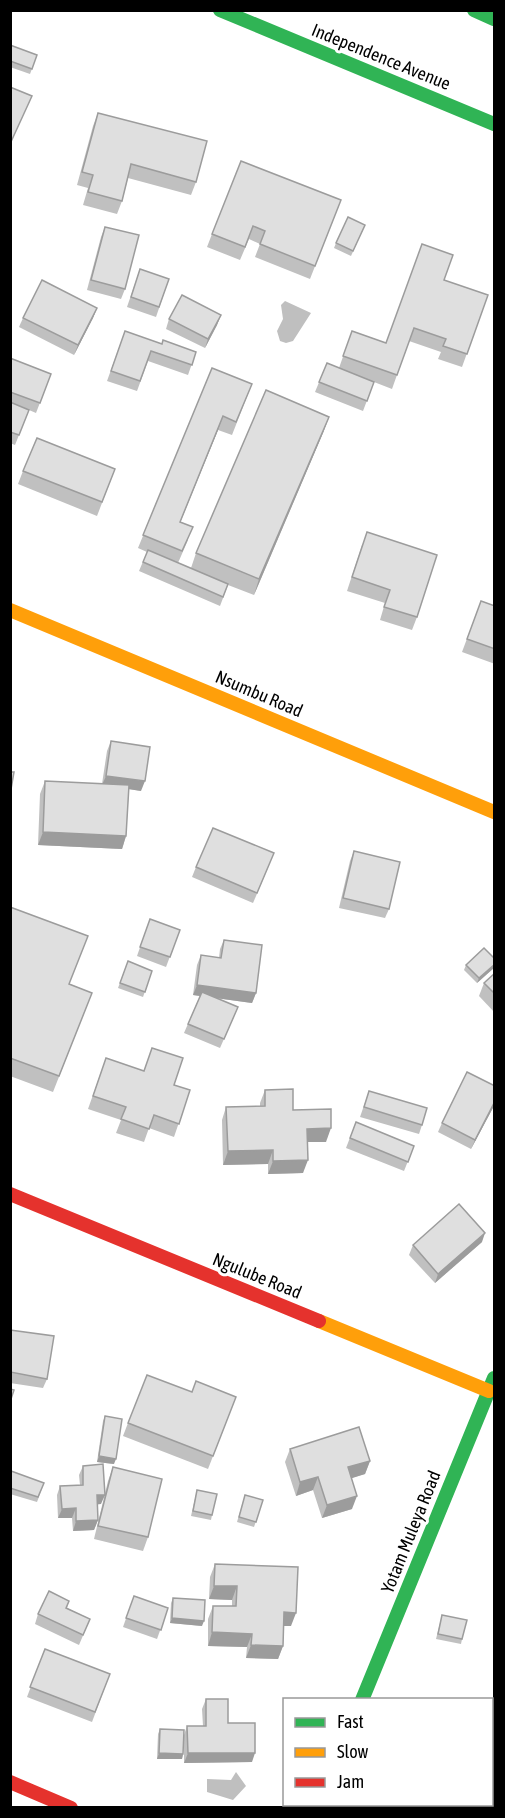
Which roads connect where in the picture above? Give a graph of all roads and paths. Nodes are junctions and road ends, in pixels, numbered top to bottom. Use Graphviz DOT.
graph roads {
  1 [pos="220,10"];
  2 [pos="474,10"];
  3 [pos="495,19"];
  4 [pos="495,124"];
  5 [pos="10,610"];
  6 [pos="495,812"];
  7 [pos="10,1194"];
  8 [pos="492,1384"];
  9 [pos="363,1698"];
  10 [pos="10,1782"];
  11 [pos="71,1808"];
  1 -- 4 [label="street, Independence Avenue"];
  2 -- 3 [label="street"];
  5 -- 6 [label="street, Nsumbu Road"];
  7 -- 8 [label="street, Ngulube Road"];
  8 -- 9 [label="street, Yotam Muleya Road"];
  10 -- 11 [label="street"];
}
